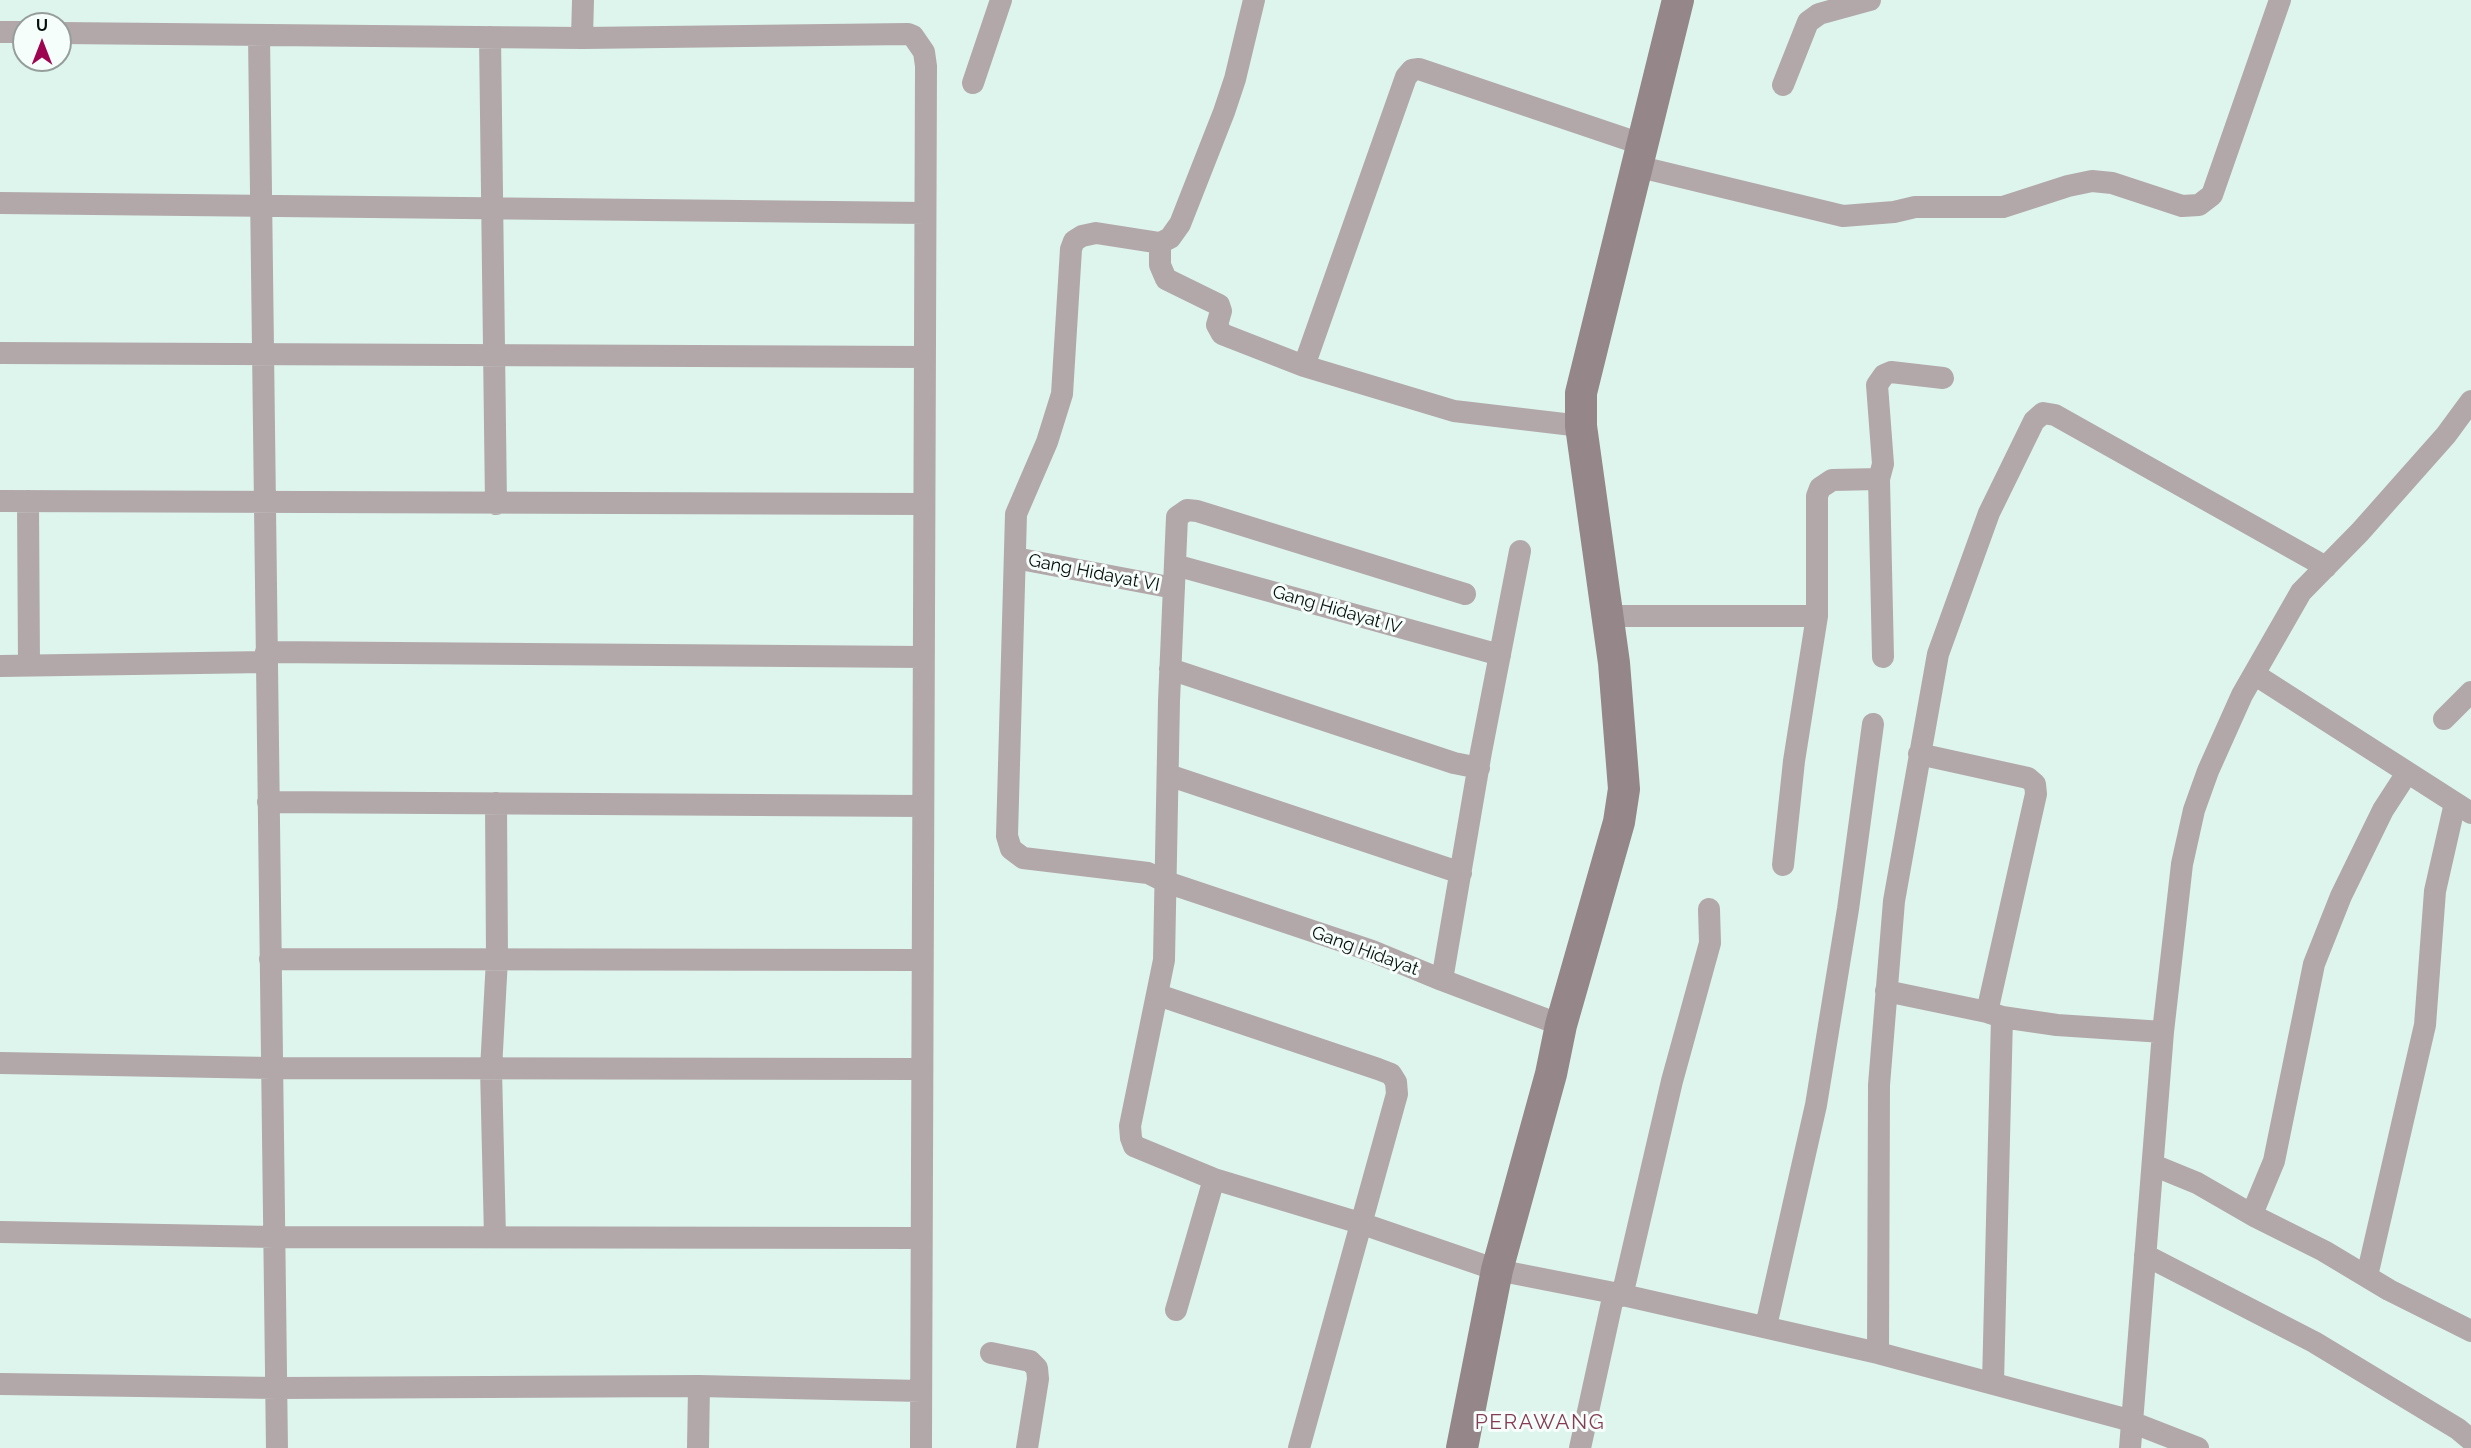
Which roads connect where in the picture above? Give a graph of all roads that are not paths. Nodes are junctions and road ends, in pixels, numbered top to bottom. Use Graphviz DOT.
graph roads {
  1 [pos="583,0"];
  2 [pos="1001,0"];
  3 [pos="1254,0"];
  4 [pos="1678,0"];
  5 [pos="1870,0"];
  6 [pos="2280,0"];
  7 [pos="72,33"];
  8 [pos="259,35"];
  9 [pos="490,37"];
  10 [pos="582,38"];
  11 [pos="973,82"];
  12 [pos="1783,85"];
  13 [pos="1639,155"];
  14 [pos="0,203"];
  15 [pos="262,204"];
  16 [pos="491,207"];
  17 [pos="925,213"];
  18 [pos="1160,243"];
  19 [pos="0,352"];
  20 [pos="264,354"];
  21 [pos="494,355"];
  22 [pos="925,357"];
  23 [pos="1304,366"];
  24 [pos="1943,378"];
  25 [pos="2471,401"];
  26 [pos="1581,426"];
  27 [pos="1880,479"];
  28 [pos="0,501"];
  29 [pos="28,501"];
  30 [pos="265,503"];
  31 [pos="496,504"];
  32 [pos="924,504"];
  33 [pos="1520,551"];
  34 [pos="1015,558"];
  35 [pos="1175,565"];
  36 [pos="2326,567"];
  37 [pos="1174,588"];
  38 [pos="1465,594"];
  39 [pos="1817,615"];
  40 [pos="1607,616"];
  41 [pos="1500,655"];
  42 [pos="266,657"];
  43 [pos="923,657"];
  44 [pos="1883,657"];
  45 [pos="29,665"];
  46 [pos="0,666"];
  47 [pos="1170,669"];
  48 [pos="2254,674"];
  49 [pos="2471,692"];
  50 [pos="2444,719"];
  51 [pos="1873,724"];
  52 [pos="1919,754"];
  53 [pos="1479,768"];
  54 [pos="2407,773"];
  55 [pos="1168,775"];
  56 [pos="268,802"];
  57 [pos="496,803"];
  58 [pos="922,806"];
  59 [pos="2463,808"];
  60 [pos="1783,865"];
  61 [pos="1461,873"];
  62 [pos="1166,882"];
  63 [pos="1709,909"];
  64 [pos="270,959"];
  65 [pos="497,959"];
  66 [pos="921,960"];
  67 [pos="1442,980"];
  68 [pos="1886,991"];
  69 [pos="1158,995"];
  70 [pos="1995,1015"];
  71 [pos="1561,1025"];
  72 [pos="2163,1032"];
  73 [pos="0,1063"];
  74 [pos="271,1068"];
  75 [pos="491,1069"];
  76 [pos="921,1069"];
  77 [pos="2153,1165"];
  78 [pos="1214,1179"];
  79 [pos="2252,1214"];
  80 [pos="1360,1223"];
  81 [pos="0,1232"];
  82 [pos="274,1236"];
  83 [pos="495,1237"];
  84 [pos="921,1238"];
  85 [pos="2145,1255"];
  86 [pos="1497,1270"];
  87 [pos="2367,1276"];
  88 [pos="1618,1294"];
  89 [pos="1176,1310"];
  90 [pos="1766,1326"];
  91 [pos="2471,1331"];
  92 [pos="991,1353"];
  93 [pos="1878,1353"];
  94 [pos="1993,1383"];
  95 [pos="0,1384"];
  96 [pos="699,1386"];
  97 [pos="277,1388"];
  98 [pos="921,1391"];
  99 [pos="2131,1422"];
  100 [pos="2471,1440"];
  101 [pos="277,1448"];
  102 [pos="698,1448"];
  103 [pos="921,1448"];
  104 [pos="1027,1448"];
  105 [pos="1299,1448"];
  106 [pos="1462,1448"];
  107 [pos="1580,1448"];
  108 [pos="2130,1448"];
  109 [pos="2198,1448"];
  1 -- 10 [label="street"];
  2 -- 11 [label="street"];
  3 -- 18 [label="street"];
  4 -- 13 [label="street"];
  5 -- 12 [label="street"];
  6 -- 13 [label="street"];
  7 -- 8 [label="street"];
  8 -- 9 [label="street"];
  8 -- 15 [label="street"];
  9 -- 10 [label="street"];
  9 -- 16 [label="street"];
  10 -- 17 [label="street"];
  13 -- 23 [label="street"];
  13 -- 26 [label="street"];
  14 -- 15 [label="street"];
  15 -- 16 [label="street"];
  15 -- 20 [label="street"];
  16 -- 17 [label="street"];
  16 -- 21 [label="street"];
  17 -- 22 [label="street"];
  18 -- 23 [label="street"];
  18 -- 34 [label="street"];
  19 -- 20 [label="street"];
  20 -- 21 [label="street"];
  20 -- 30 [label="street"];
  21 -- 22 [label="street"];
  21 -- 31 [label="street"];
  22 -- 32 [label="street"];
  23 -- 26 [label="street"];
  24 -- 27 [label="street"];
  25 -- 36 [label="street"];
  26 -- 40 [label="street"];
  27 -- 39 [label="street"];
  27 -- 44 [label="street"];
  28 -- 29 [label="street"];
  29 -- 30 [label="street"];
  29 -- 45 [label="street"];
  30 -- 31 [label="street"];
  30 -- 42 [label="street"];
  31 -- 32 [label="street"];
  32 -- 43 [label="street"];
  33 -- 41 [label="street"];
  34 -- 37 [label="street, Gang Hidayat VI"];
  34 -- 62 [label="street, Gang Hidayat"];
  35 -- 37 [label="street"];
  35 -- 38 [label="street"];
  35 -- 41 [label="street, Gang Hidayat IV"];
  36 -- 48 [label="street"];
  36 -- 52 [label="street"];
  37 -- 47 [label="street"];
  39 -- 40 [label="street"];
  39 -- 60 [label="street"];
  40 -- 71 [label="street"];
  41 -- 53 [label="street"];
  42 -- 43 [label="street"];
  42 -- 45 [label="street"];
  42 -- 56 [label="street"];
  43 -- 58 [label="street"];
  45 -- 46 [label="street"];
  47 -- 53 [label="street"];
  47 -- 55 [label="street"];
  48 -- 54 [label="street"];
  48 -- 72 [label="street"];
  49 -- 50 [label="street"];
  51 -- 90 [label="street"];
  52 -- 68 [label="street"];
  52 -- 70 [label="street"];
  53 -- 61 [label="street"];
  54 -- 59 [label="street"];
  54 -- 79 [label="street"];
  55 -- 61 [label="street"];
  55 -- 62 [label="street"];
  56 -- 57 [label="street"];
  56 -- 64 [label="street"];
  57 -- 58 [label="street"];
  57 -- 65 [label="street"];
  58 -- 66 [label="street"];
  59 -- 87 [label="street"];
  61 -- 67 [label="street"];
  62 -- 67 [label="street, Gang Hidayat"];
  62 -- 69 [label="street"];
  63 -- 88 [label="street"];
  64 -- 65 [label="street"];
  64 -- 74 [label="street"];
  65 -- 66 [label="street"];
  65 -- 75 [label="street"];
  66 -- 76 [label="street"];
  67 -- 71 [label="street, Gang Hidayat"];
  68 -- 70 [label="street"];
  68 -- 93 [label="street"];
  69 -- 78 [label="street"];
  69 -- 80 [label="street"];
  70 -- 72 [label="street"];
  70 -- 94 [label="street"];
  71 -- 86 [label="street"];
  72 -- 77 [label="street"];
  73 -- 74 [label="street"];
  74 -- 75 [label="street"];
  74 -- 82 [label="street"];
  75 -- 76 [label="street"];
  75 -- 83 [label="street"];
  76 -- 84 [label="street"];
  77 -- 79 [label="street"];
  77 -- 85 [label="street"];
  78 -- 80 [label="street"];
  78 -- 89 [label="street"];
  79 -- 87 [label="street"];
  80 -- 86 [label="street"];
  80 -- 105 [label="street"];
  81 -- 82 [label="street"];
  82 -- 83 [label="street"];
  82 -- 97 [label="street"];
  83 -- 84 [label="street"];
  84 -- 98 [label="street"];
  85 -- 99 [label="street"];
  85 -- 100 [label="street"];
  86 -- 88 [label="street"];
  86 -- 106 [label="street"];
  87 -- 91 [label="street"];
  88 -- 90 [label="street"];
  88 -- 107 [label="street"];
  90 -- 93 [label="street"];
  92 -- 104 [label="street"];
  93 -- 94 [label="street"];
  94 -- 99 [label="street"];
  95 -- 97 [label="street"];
  96 -- 97 [label="street"];
  96 -- 98 [label="street"];
  96 -- 102 [label="street"];
  97 -- 101 [label="street"];
  98 -- 103 [label="street"];
  99 -- 108 [label="street"];
  99 -- 109 [label="street"];
}
